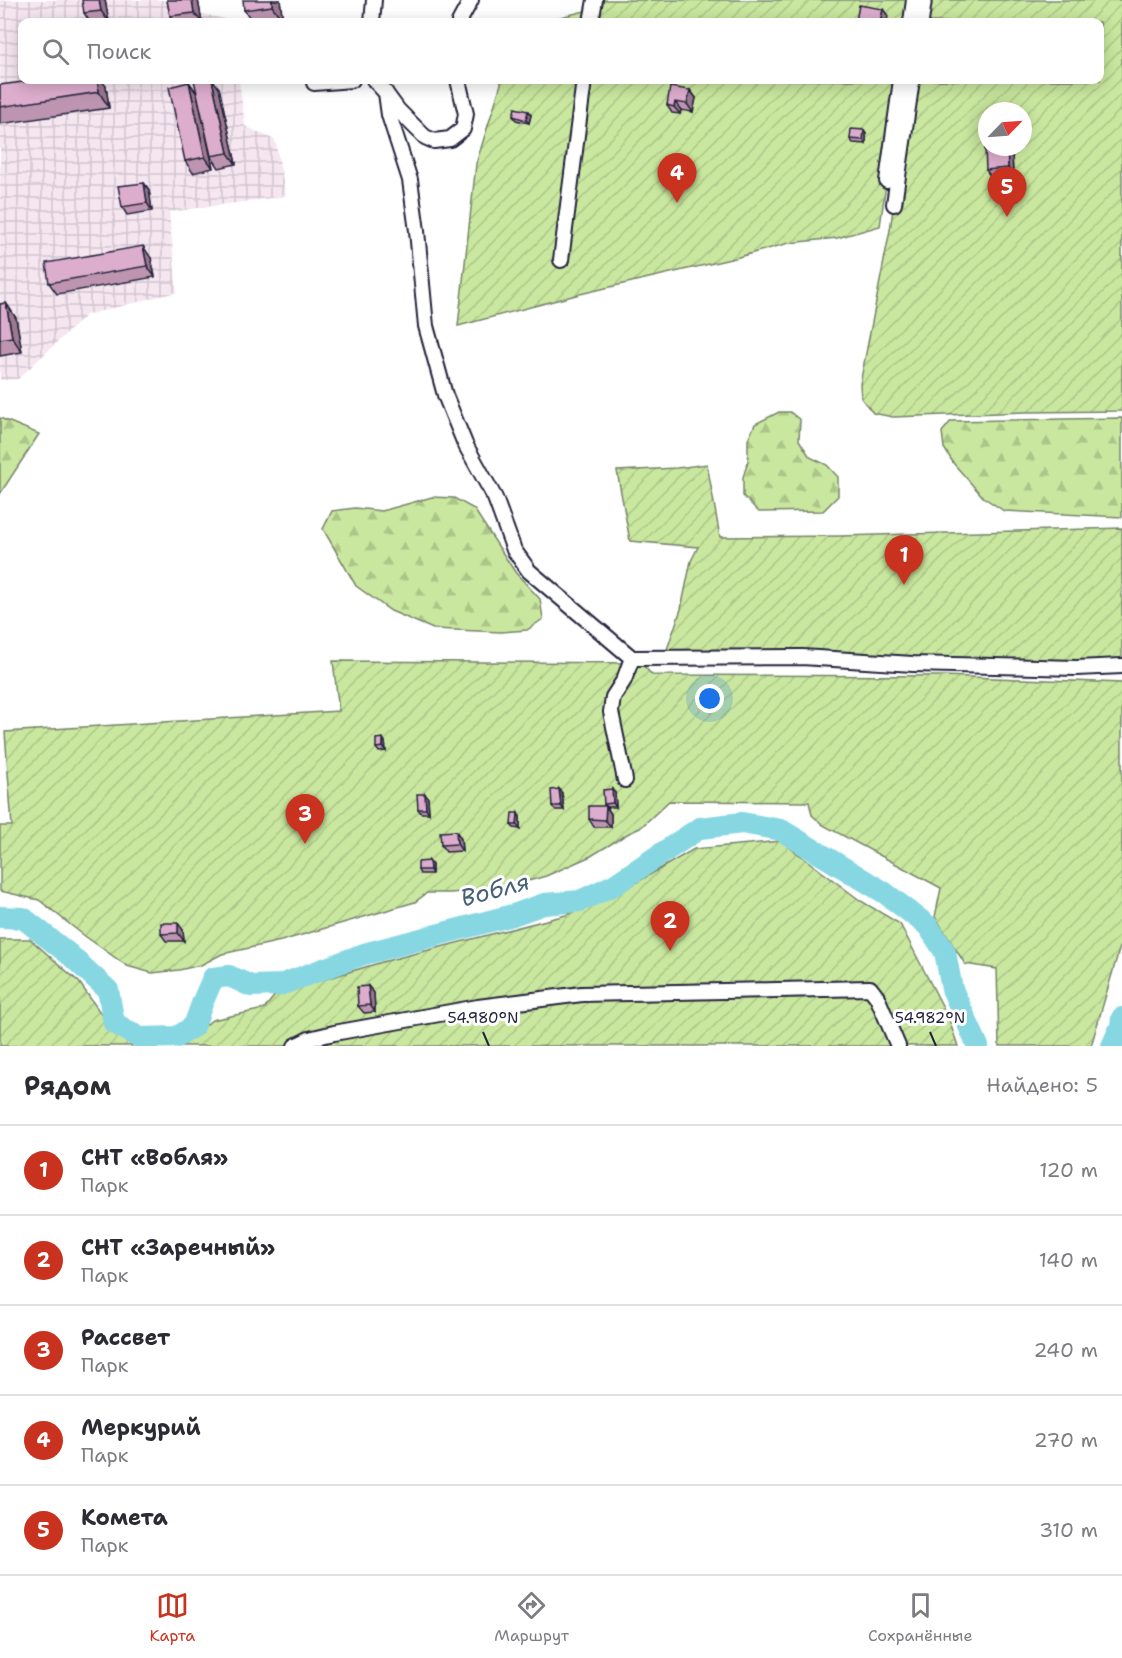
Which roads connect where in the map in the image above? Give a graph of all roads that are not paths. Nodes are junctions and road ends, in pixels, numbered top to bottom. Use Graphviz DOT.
graph roads {
  1 [pos="374,0"];
  2 [pos="471,0"];
  3 [pos="595,0"];
  4 [pos="914,0"];
  5 [pos="924,0"];
  6 [pos="372,18"];
  7 [pos="461,18"];
  8 [pos="592,18"];
  9 [pos="912,18"];
  10 [pos="922,18"];
  11 [pos="378,84"];
  12 [pos="459,84"];
  13 [pos="583,84"];
  14 [pos="900,84"];
  15 [pos="911,84"];
  16 [pos="386,93"];
  17 [pos="887,181"];
  18 [pos="894,204"];
  19 [pos="561,260"];
  20 [pos="632,658"];
  21 [pos="1122,666"];
  22 [pos="625,780"];
  23 [pos="295,1046"];
  24 [pos="898,1046"];
  1 -- 6 [label="street"];
  2 -- 7 [label="street"];
  3 -- 8 [label="street"];
  4 -- 9 [label="street"];
  5 -- 10 [label="street"];
  11 -- 16 [label="street"];
  12 -- 16 [label="street"];
  13 -- 19 [label="street"];
  14 -- 17 [label="street"];
  15 -- 18 [label="street"];
  16 -- 20 [label="street"];
  20 -- 21 [label="street"];
  20 -- 22 [label="street"];
  23 -- 24 [label="street"];
}
